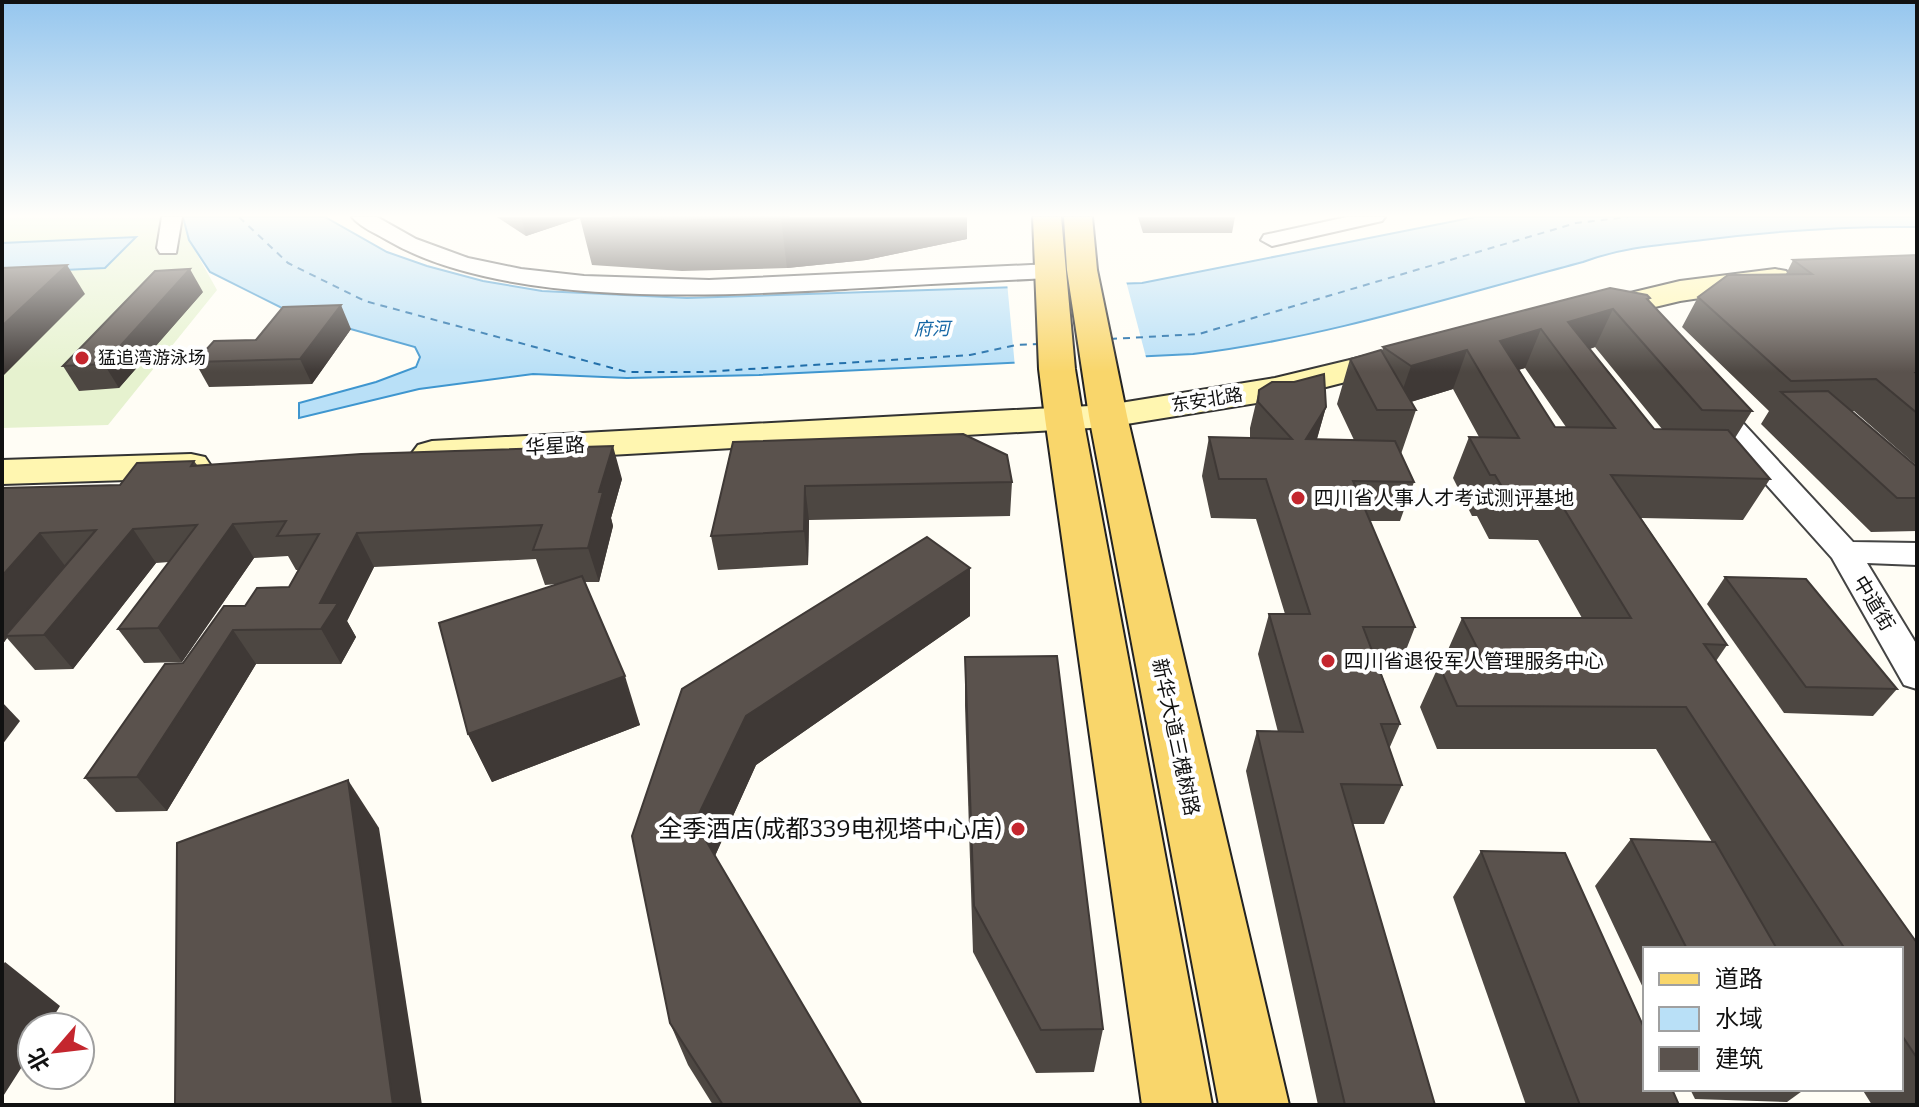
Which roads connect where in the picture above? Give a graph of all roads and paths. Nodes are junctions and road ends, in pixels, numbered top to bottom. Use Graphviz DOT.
graph roads {
  1 [pos="495,269"];
  2 [pos="1051,269"];
  3 [pos="1084,269"];
  4 [pos="1810,274"];
  5 [pos="1051,276"];
  6 [pos="1560,320"];
  7 [pos="1440,349"];
  8 [pos="1695,387"];
  9 [pos="1082,393"];
  10 [pos="403,454"];
  11 [pos="231,464"];
  12 [pos="2,472"];
  13 [pos="1844,552"];
  14 [pos="1917,554"];
  15 [pos="1917,675"];
  16 [pos="1177,1105"];
  17 [pos="1254,1105"];
  1 -- 5 [label="street"];
  2 -- 5 [label="main road"];
  3 -- 9 [label="main road"];
  4 -- 6 [label="street"];
  5 -- 9 [label="main road"];
  7 -- 9 [label="street, 东安北路"];
  8 -- 13 [label="street"];
  9 -- 10 [label="street, 华星路"];
  9 -- 16 [label="main road"];
  9 -- 17 [label="main road, 新华大道三槐树路"];
  11 -- 12 [label="street"];
  13 -- 14 [label="street, 中道街"];
  13 -- 15 [label="street, 中道街"];
}
